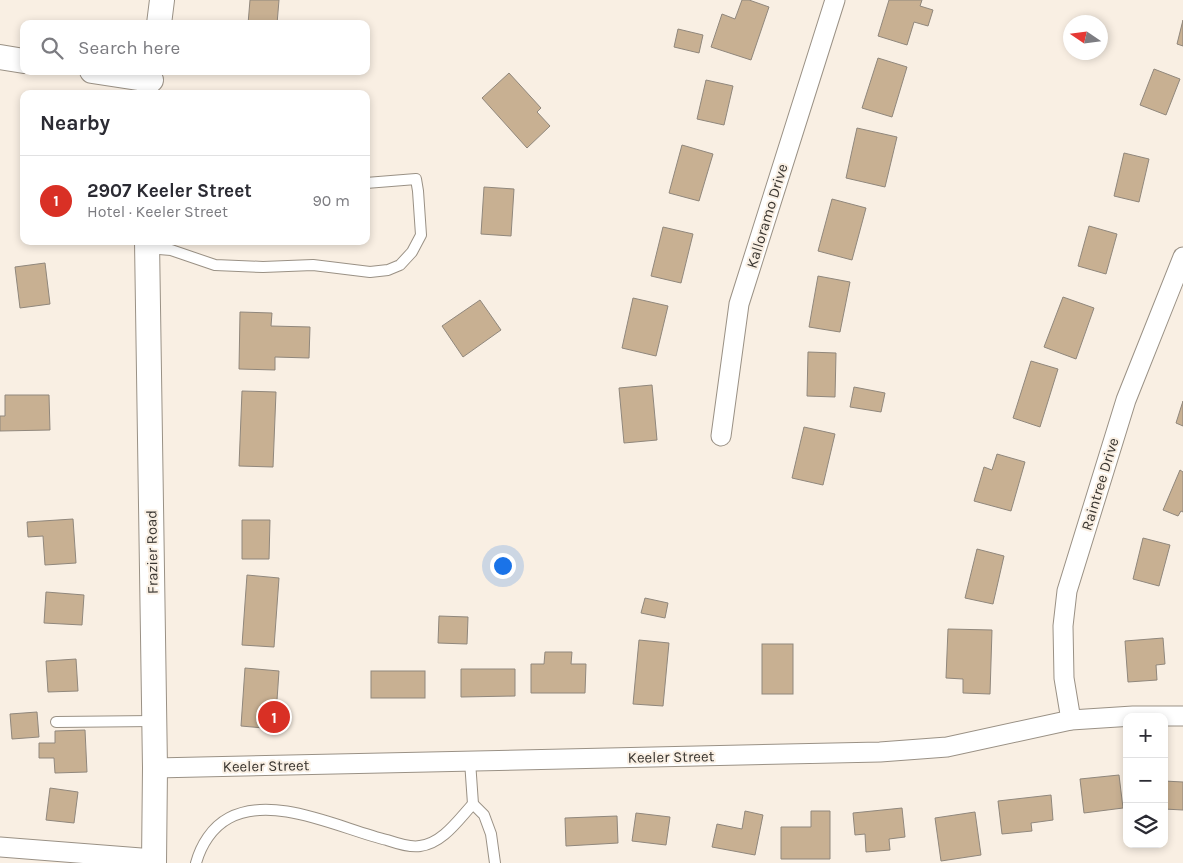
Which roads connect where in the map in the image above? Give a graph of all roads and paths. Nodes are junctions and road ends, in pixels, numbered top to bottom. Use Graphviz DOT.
graph roads {
  1 [pos="162,0"];
  2 [pos="835,0"];
  3 [pos="160,20"];
  4 [pos="0,57"];
  5 [pos="20,60"];
  6 [pos="113,75"];
  7 [pos="151,82"];
  8 [pos="370,183"];
  9 [pos="147,245"];
  10 [pos="151,245"];
  11 [pos="1183,257"];
  12 [pos="721,436"];
  13 [pos="1183,716"];
  14 [pos="1071,720"];
  15 [pos="154,721"];
  16 [pos="56,722"];
  17 [pos="470,761"];
  18 [pos="155,768"];
  19 [pos="473,804"];
  20 [pos="0,847"];
  21 [pos="154,861"];
  22 [pos="196,863"];
  23 [pos="495,863"];
  1 -- 3 [label="street"];
  2 -- 12 [label="street, Kalloramo Drive"];
  4 -- 5 [label="street"];
  6 -- 7 [label="street"];
  8 -- 10 [label="lane"];
  9 -- 15 [label="street, Frazier Road"];
  11 -- 14 [label="street, Raintree Drive"];
  13 -- 14 [label="street, Keeler Street"];
  14 -- 17 [label="street, Keeler Street"];
  15 -- 16 [label="lane"];
  15 -- 18 [label="street, Frazier Road"];
  17 -- 18 [label="street, Keeler Street"];
  17 -- 19 [label="lane"];
  18 -- 21 [label="street, Frazier Road"];
  19 -- 22 [label="lane"];
  19 -- 23 [label="lane"];
  20 -- 21 [label="street"];
}
